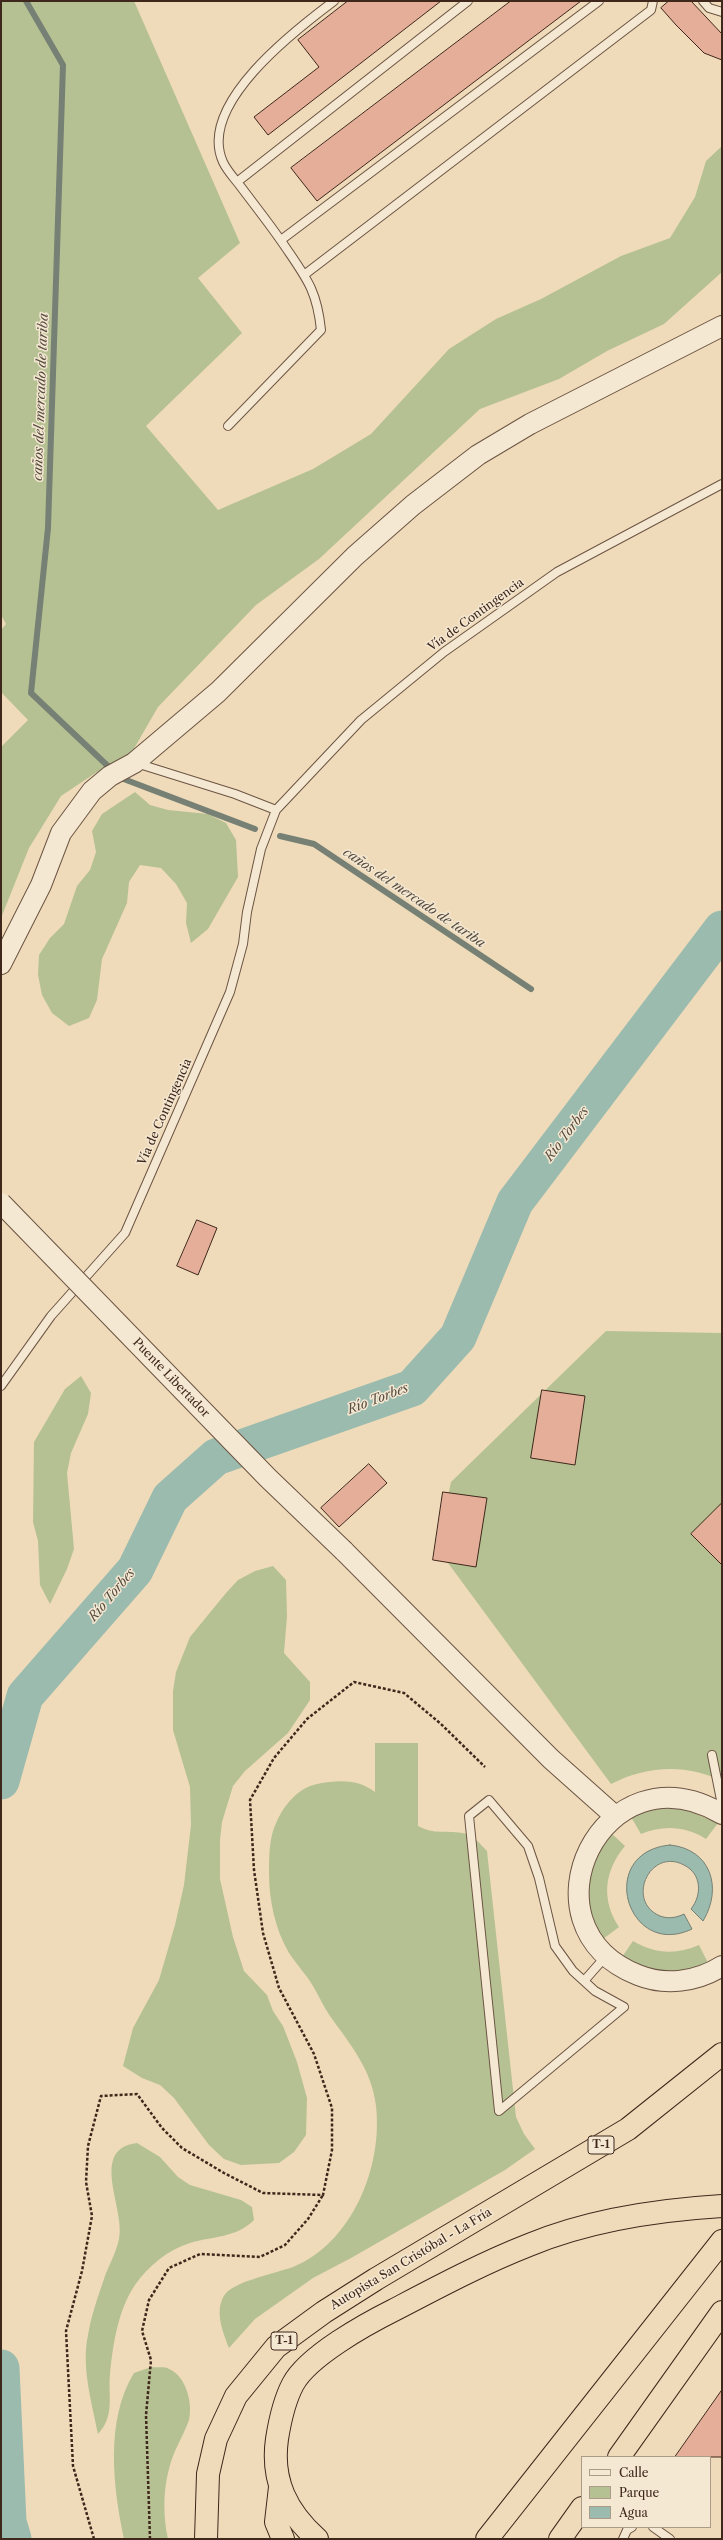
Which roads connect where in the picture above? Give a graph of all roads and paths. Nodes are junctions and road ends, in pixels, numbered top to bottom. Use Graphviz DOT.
graph roads {
  1 [pos="334,1"];
  2 [pos="468,1"];
  3 [pos="599,1"];
  4 [pos="653,1"];
  5 [pos="703,1"];
  6 [pos="722,12"];
  7 [pos="237,182"];
  8 [pos="281,240"];
  9 [pos="304,275"];
  10 [pos="722,326"];
  11 [pos="228,426"];
  12 [pos="722,484"];
  13 [pos="134,763"];
  14 [pos="276,810"];
  15 [pos="1,964"];
  16 [pos="1,1203"];
  17 [pos="1,1386"];
  18 [pos="712,1755"];
  19 [pos="485,1767"];
  20 [pos="722,1805"];
  21 [pos="722,1814"];
  22 [pos="615,1816"];
  23 [pos="606,1956"];
  24 [pos="722,1966"];
  25 [pos="584,1981"];
  26 [pos="722,2054"];
  27 [pos="323,2194"];
  28 [pos="722,2206"];
  29 [pos="722,2241"];
  30 [pos="722,2312"];
  31 [pos="620,2456"];
  32 [pos="280,2488"];
  33 [pos="581,2509"];
  34 [pos="630,2528"];
  35 [pos="655,2528"];
  36 [pos="94,2539"];
  37 [pos="150,2539"];
  38 [pos="206,2539"];
  39 [pos="283,2539"];
  40 [pos="317,2539"];
  41 [pos="486,2539"];
  42 [pos="560,2539"];
  43 [pos="623,2539"];
  44 [pos="670,2539"];
  1 -- 7 [label="lane"];
  2 -- 7 [label="lane"];
  3 -- 8 [label="lane"];
  4 -- 9 [label="lane"];
  5 -- 6 [label="lane"];
  7 -- 8 [label="lane"];
  8 -- 9 [label="lane"];
  9 -- 11 [label="lane"];
  10 -- 13 [label="street"];
  12 -- 14 [label="lane, Vía de Contingencia"];
  13 -- 14 [label="lane"];
  13 -- 15 [label="street"];
  14 -- 17 [label="lane, Vía de Contingencia"];
  16 -- 22 [label="street, Puente Libertador, bridge"];
  18 -- 20 [label="lane"];
  19 -- 27 [label="path"];
  21 -- 22 [label="street"];
  22 -- 23 [label="street"];
  23 -- 24 [label="street"];
  23 -- 25 [label="lane"];
  25 -- 25 [label="lane"];
  26 -- 38 [label="highway, Autopista San Cristóbal - La Fría / T-1"];
  27 -- 36 [label="path"];
  27 -- 37 [label="path"];
  28 -- 32 [label="highway"];
  29 -- 41 [label="highway"];
  30 -- 31 [label="highway"];
  32 -- 39 [label="highway"];
  32 -- 40 [label="highway"];
  33 -- 42 [label="highway"];
  34 -- 43 [label="lane"];
  35 -- 44 [label="lane"];
}
